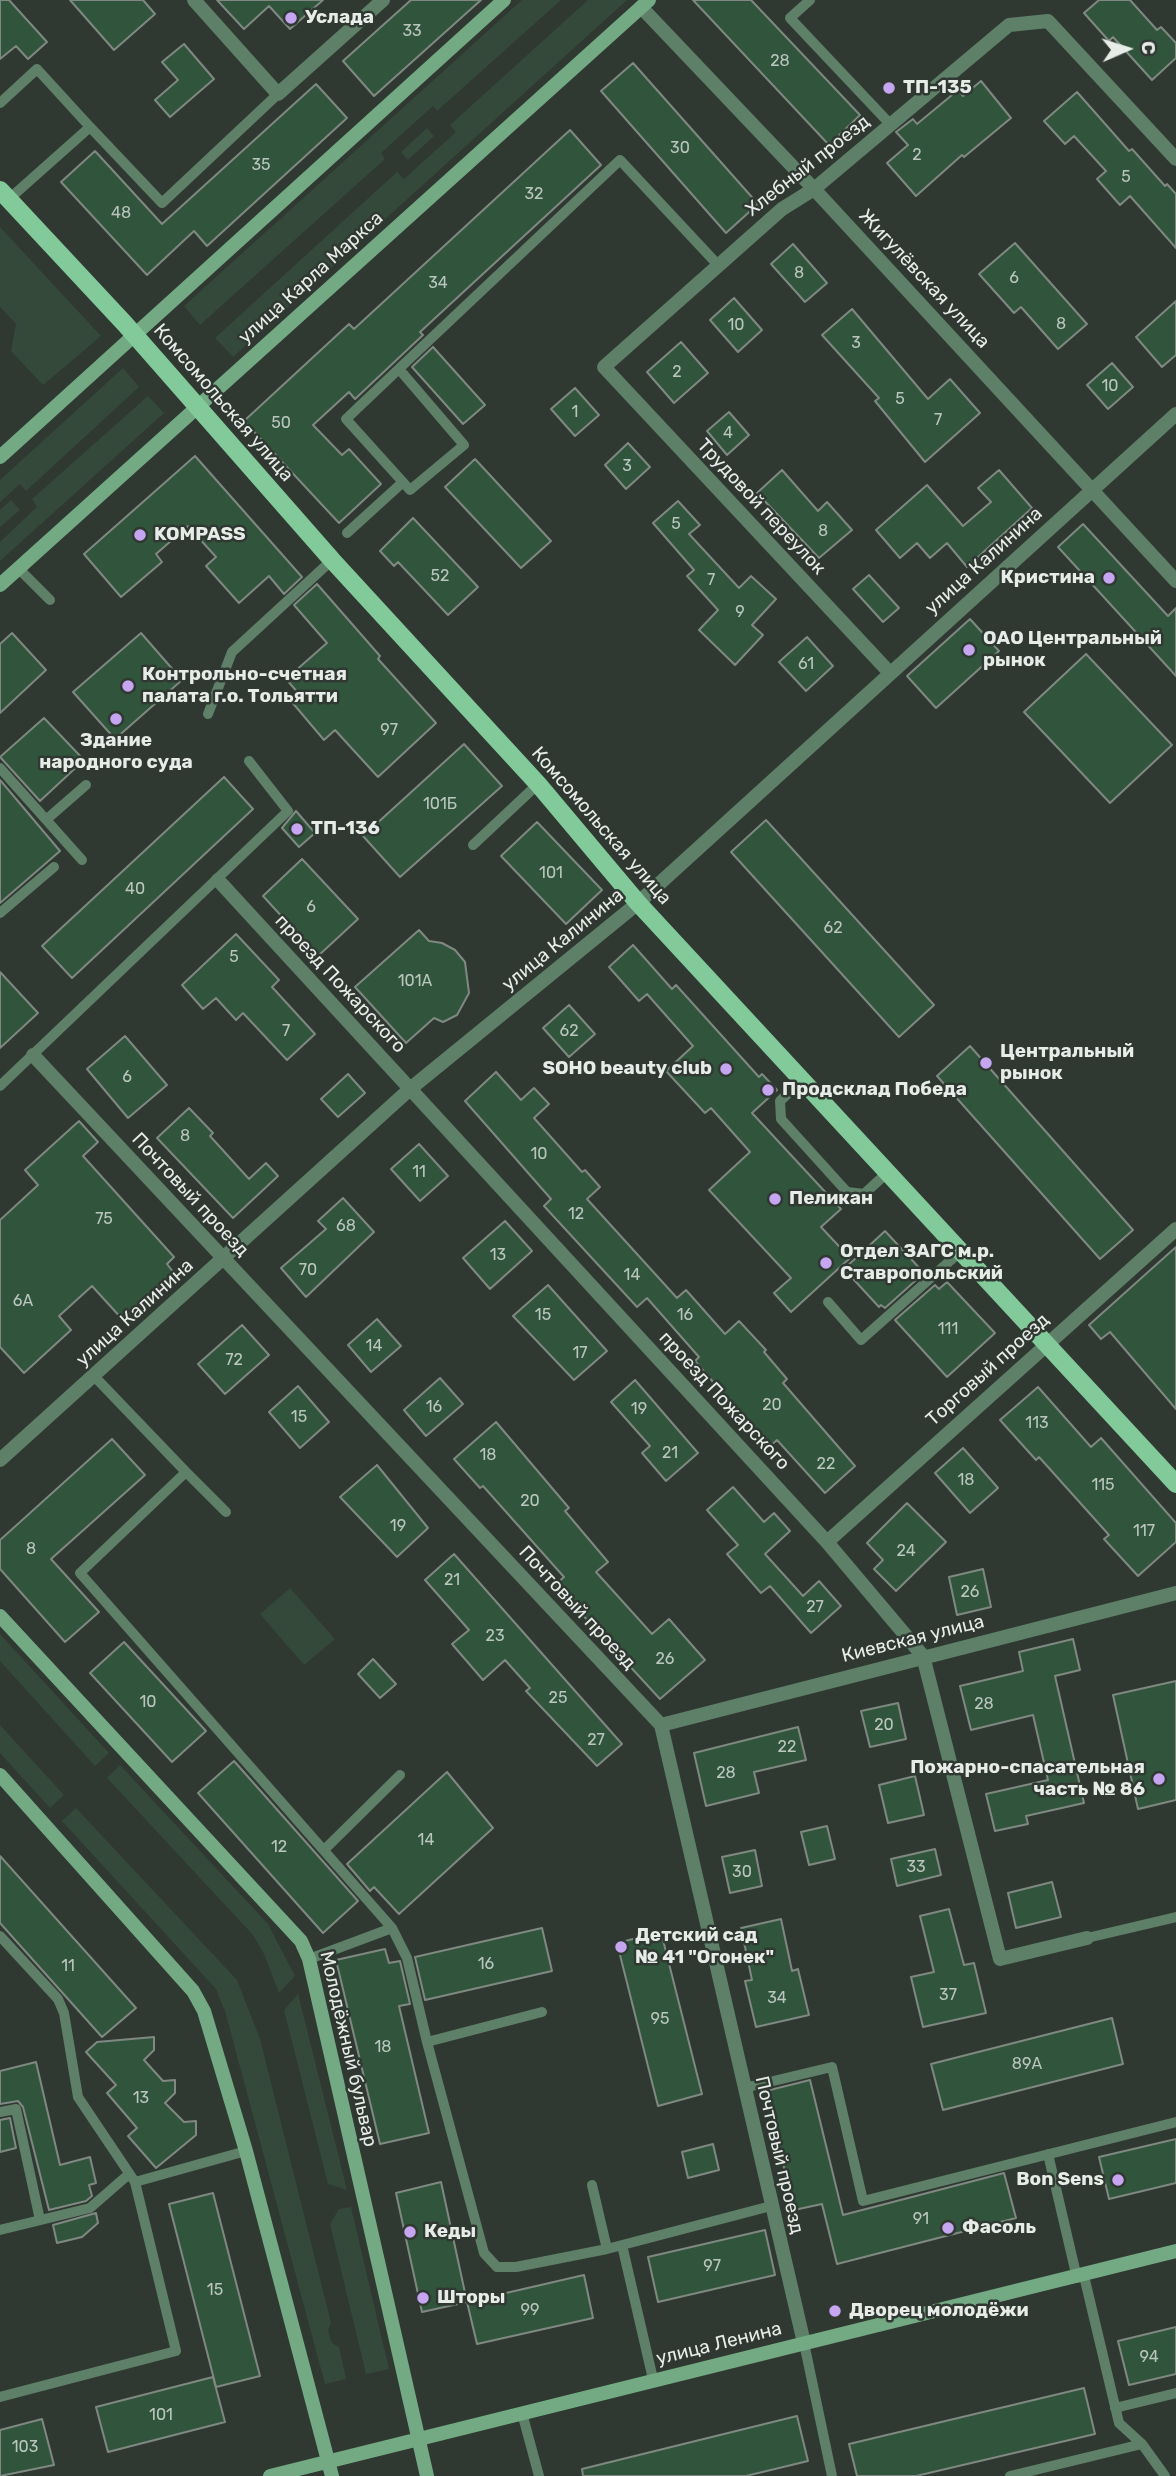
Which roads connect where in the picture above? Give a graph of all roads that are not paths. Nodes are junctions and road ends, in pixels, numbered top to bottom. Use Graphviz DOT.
graph roads {
  1 [pos="194,0"];
  2 [pos="383,0"];
  3 [pos="504,0"];
  4 [pos="810,0"];
  5 [pos="645,4"];
  6 [pos="278,94"];
  7 [pos="0,103"];
  8 [pos="891,125"];
  9 [pos="90,127"];
  10 [pos="1176,159"];
  11 [pos="814,189"];
  12 [pos="4,195"];
  13 [pos="718,265"];
  14 [pos="135,335"];
  15 [pos="604,367"];
  16 [pos="399,369"];
  17 [pos="197,407"];
  18 [pos="1176,414"];
  19 [pos="0,457"];
  20 [pos="403,482"];
  21 [pos="1093,489"];
  22 [pos="347,533"];
  23 [pos="332,560"];
  24 [pos="18,568"];
  25 [pos="1176,581"];
  26 [pos="0,585"];
  27 [pos="50,600"];
  28 [pos="890,673"];
  29 [pos="208,714"];
  30 [pos="249,761"];
  31 [pos="0,768"];
  32 [pos="538,784"];
  33 [pos="86,785"];
  34 [pos="47,819"];
  35 [pos="473,845"];
  36 [pos="82,860"];
  37 [pos="54,867"];
  38 [pos="218,880"];
  39 [pos="638,903"];
  40 [pos="0,914"];
  41 [pos="33,1055"];
  42 [pos="803,1080"];
  43 [pos="0,1086"];
  44 [pos="411,1089"];
  45 [pos="888,1172"];
  46 [pos="1176,1229"];
  47 [pos="961,1251"];
  48 [pos="224,1259"];
  49 [pos="828,1302"];
  50 [pos="1046,1343"];
  51 [pos="93,1375"];
  52 [pos="0,1460"];
  53 [pos="186,1472"];
  54 [pos="1176,1484"];
  55 [pos="226,1512"];
  56 [pos="827,1542"];
  57 [pos="1176,1593"];
  58 [pos="0,1616"];
  59 [pos="923,1656"];
  60 [pos="661,1725"];
  61 [pos="0,1775"];
  62 [pos="400,1775"];
  63 [pos="325,1849"];
  64 [pos="1176,1917"];
  65 [pos="392,1928"];
  66 [pos="0,1936"];
  67 [pos="1087,1938"];
  68 [pos="309,1959"];
  69 [pos="542,2012"];
  70 [pos="427,2042"];
  71 [pos="744,2088"];
  72 [pos="0,2112"];
  73 [pos="1176,2122"];
  74 [pos="246,2151"];
  75 [pos="1048,2154"];
  76 [pos="132,2178"];
  77 [pos="592,2185"];
  78 [pos="771,2206"];
  79 [pos="40,2220"];
  80 [pos="0,2230"];
  81 [pos="622,2245"];
  82 [pos="607,2249"];
  83 [pos="1176,2250"];
  84 [pos="1080,2277"];
  85 [pos="804,2343"];
  86 [pos="653,2379"];
  87 [pos="1176,2393"];
  88 [pos="0,2397"];
  89 [pos="1115,2407"];
  90 [pos="522,2413"];
  91 [pos="418,2439"];
  92 [pos="1142,2444"];
  93 [pos="327,2460"];
  94 [pos="270,2476"];
  95 [pos="332,2476"];
  96 [pos="427,2476"];
  97 [pos="539,2476"];
  98 [pos="832,2476"];
  99 [pos="1010,2476"];
  100 [pos="1165,2476"];
  1 -- 6 [label="street"];
  2 -- 6 [label="street"];
  3 -- 14 [label="main road"];
  4 -- 8 [label="lane"];
  5 -- 11 [label="street, Жигулёвская улица"];
  5 -- 17 [label="main road, улица Карла Маркса"];
  6 -- 9 [label="lane"];
  7 -- 9 [label="lane"];
  8 -- 10 [label="street, Хлебный проезд"];
  8 -- 11 [label="street, Хлебный проезд"];
  9 -- 12 [label="lane"];
  11 -- 13 [label="street, Хлебный проезд"];
  11 -- 21 [label="street, Жигулёвская улица"];
  12 -- 14 [label="main road, Комсомольская улица"];
  13 -- 15 [label="street, Хлебный проезд"];
  13 -- 16 [label="lane"];
  14 -- 17 [label="main road, Комсомольская улица"];
  14 -- 19 [label="main road"];
  15 -- 28 [label="street, Трудовой переулок"];
  16 -- 20 [label="lane"];
  16 -- 20 [label="lane"];
  17 -- 23 [label="main road, Комсомольская улица"];
  17 -- 24 [label="main road, улица Карла Маркса"];
  18 -- 21 [label="street, улица Калинина"];
  20 -- 22 [label="lane"];
  21 -- 25 [label="street, Жигулёвская улица"];
  21 -- 28 [label="street, улица Калинина"];
  23 -- 29 [label="lane"];
  23 -- 32 [label="main road, Комсомольская улица"];
  24 -- 26 [label="main road, улица Карла Маркса"];
  24 -- 27 [label="lane"];
  28 -- 39 [label="street, улица Калинина"];
  30 -- 38 [label="lane"];
  31 -- 34 [label="lane"];
  32 -- 35 [label="lane"];
  32 -- 39 [label="main road, Комсомольская улица"];
  33 -- 34 [label="lane"];
  34 -- 36 [label="lane"];
  37 -- 40 [label="lane"];
  38 -- 41 [label="lane"];
  38 -- 44 [label="street, проезд Пожарского"];
  39 -- 42 [label="main road, Комсомольская улица"];
  39 -- 44 [label="street, улица Калинина"];
  41 -- 43 [label="lane"];
  41 -- 48 [label="street, Почтовый проезд"];
  42 -- 45 [label="main road, Комсомольская улица"];
  42 -- 45 [label="lane"];
  44 -- 48 [label="street, улица Калинина"];
  44 -- 56 [label="street, проезд Пожарского"];
  45 -- 47 [label="main road, Комсомольская улица"];
  46 -- 50 [label="street, Торговый проезд"];
  47 -- 49 [label="lane"];
  47 -- 50 [label="main road, Комсомольская улица"];
  48 -- 51 [label="street, улица Калинина"];
  48 -- 60 [label="street, Почтовый проезд"];
  50 -- 54 [label="main road, Комсомольская улица"];
  50 -- 56 [label="street, Торговый проезд"];
  51 -- 52 [label="street, улица Калинина"];
  51 -- 53 [label="lane"];
  53 -- 55 [label="lane"];
  53 -- 63 [label="lane"];
  56 -- 59 [label="street, проезд Пожарского"];
  57 -- 59 [label="street, Киевская улица"];
  58 -- 68 [label="main road, Молодёжный бульвар"];
  59 -- 60 [label="street, Киевская улица"];
  59 -- 67 [label="street, проезд Пожарского"];
  60 -- 71 [label="street, Почтовый проезд"];
  61 -- 74 [label="main road"];
  62 -- 63 [label="lane"];
  63 -- 65 [label="lane"];
  64 -- 67 [label="lane"];
  65 -- 68 [label="lane"];
  65 -- 70 [label="lane"];
  66 -- 76 [label="lane"];
  68 -- 91 [label="main road, Молодёжный бульвар"];
  69 -- 70 [label="lane"];
  70 -- 82 [label="lane"];
  71 -- 75 [label="lane"];
  71 -- 78 [label="street, Почтовый проезд"];
  72 -- 79 [label="lane"];
  73 -- 75 [label="lane"];
  74 -- 76 [label="lane"];
  74 -- 93 [label="main road"];
  75 -- 84 [label="lane"];
  76 -- 79 [label="lane"];
  76 -- 88 [label="lane"];
  77 -- 82 [label="lane"];
  78 -- 81 [label="lane"];
  78 -- 85 [label="street, Почтовый проезд"];
  79 -- 80 [label="lane"];
  81 -- 82 [label="lane"];
  81 -- 86 [label="lane"];
  83 -- 84 [label="main road, улица Ленина"];
  84 -- 85 [label="main road, улица Ленина"];
  84 -- 89 [label="lane"];
  85 -- 86 [label="main road, улица Ленина"];
  85 -- 98 [label="lane"];
  86 -- 90 [label="main road, улица Ленина"];
  87 -- 89 [label="lane"];
  89 -- 92 [label="lane"];
  90 -- 91 [label="main road, улица Ленина"];
  90 -- 97 [label="lane"];
  91 -- 93 [label="main road, улица Ленина"];
  91 -- 96 [label="main road, Молодёжный бульвар"];
  92 -- 99 [label="lane"];
  92 -- 100 [label="lane"];
  93 -- 94 [label="main road, улица Ленина"];
  93 -- 95 [label="main road"];
}
